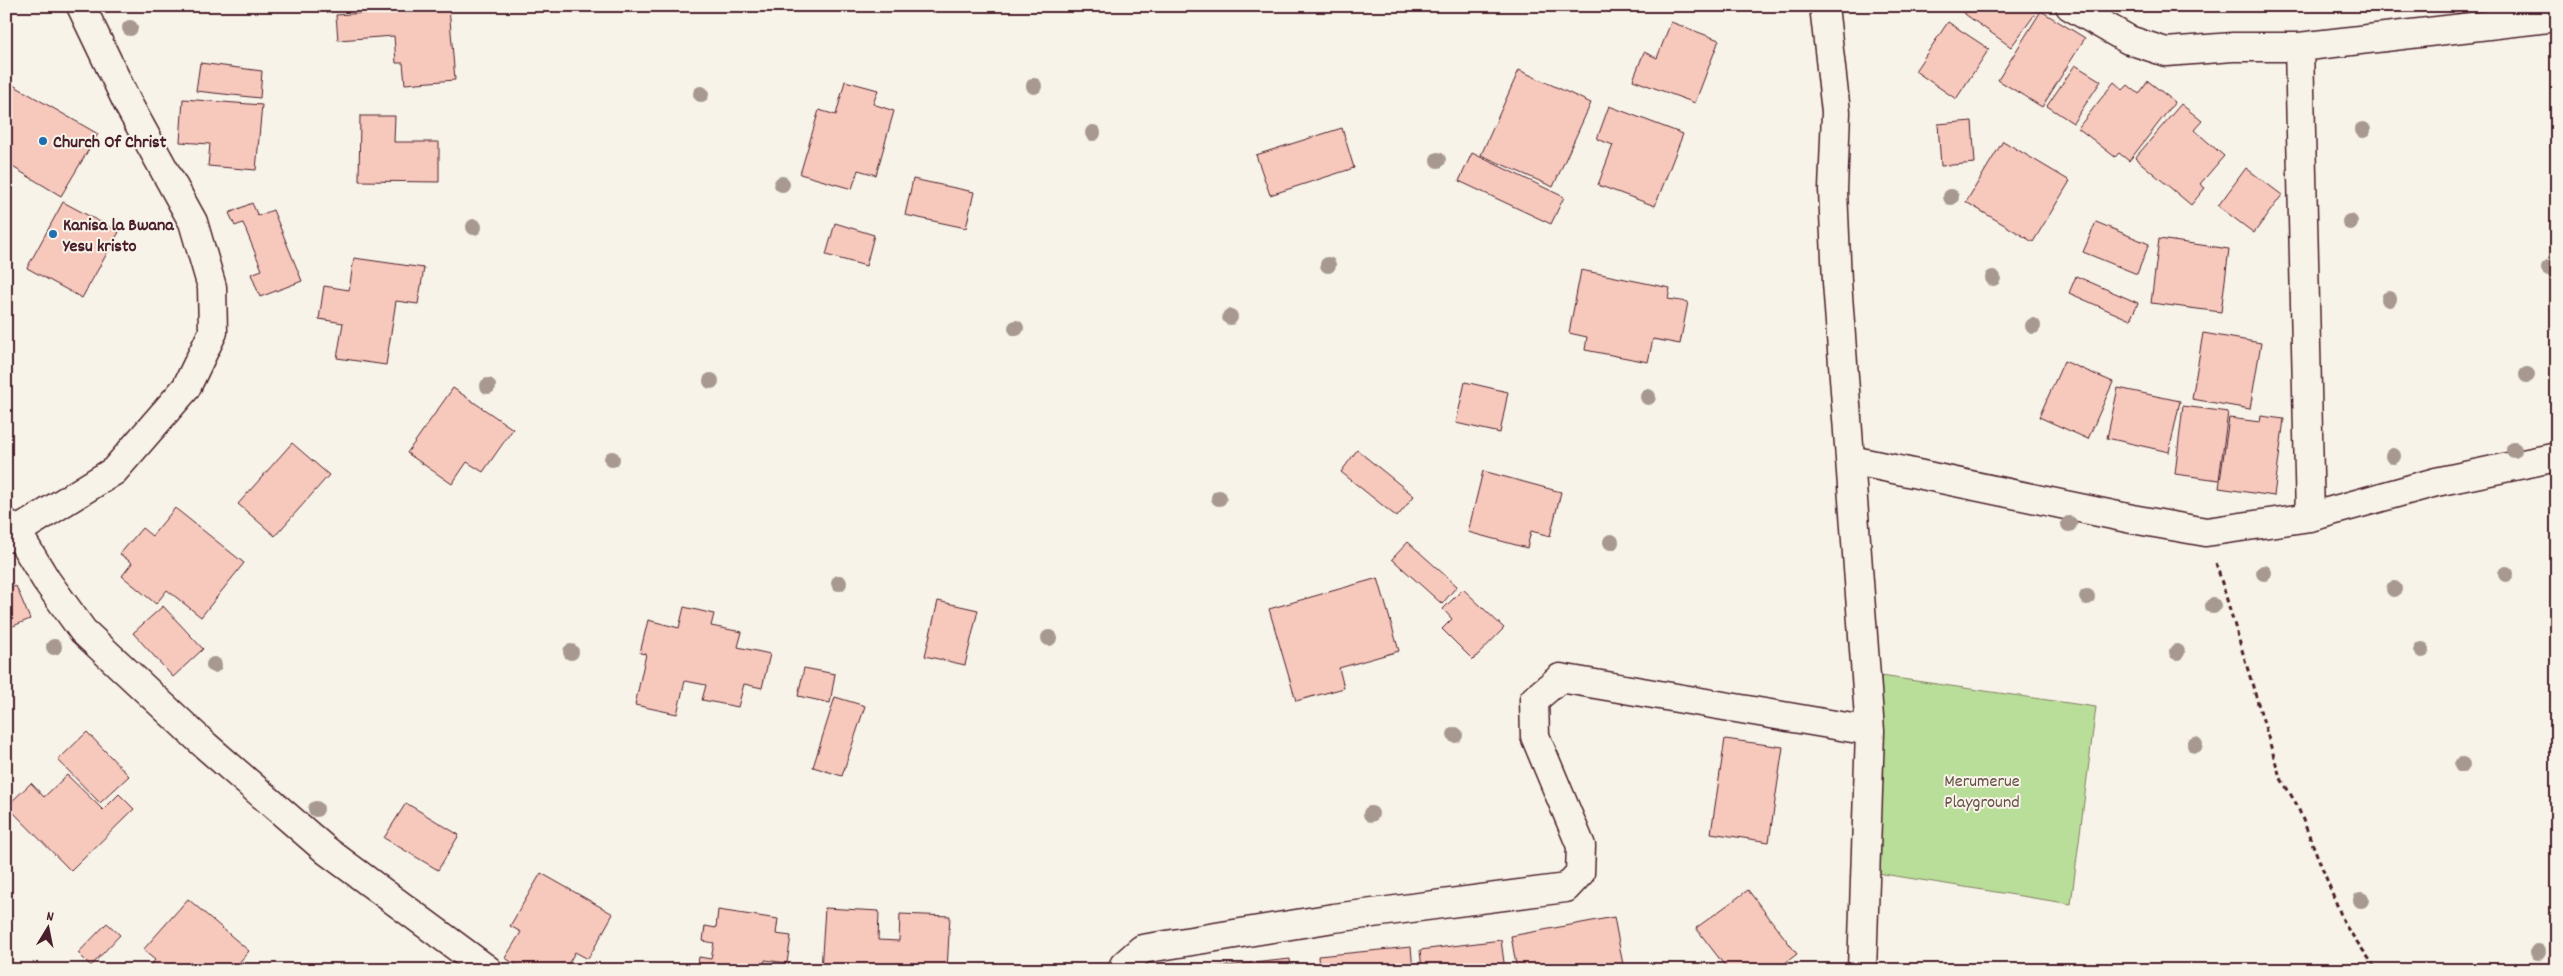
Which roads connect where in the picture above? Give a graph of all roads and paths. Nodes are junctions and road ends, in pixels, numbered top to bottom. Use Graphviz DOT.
graph roads {
  1 [pos="81,6"];
  2 [pos="1824,6"];
  3 [pos="2070,6"];
  4 [pos="2557,17"];
  5 [pos="2299,47"];
  6 [pos="2557,457"];
  7 [pos="1851,460"];
  8 [pos="2310,517"];
  9 [pos="10,531"];
  10 [pos="2206,532"];
  11 [pos="1870,731"];
  12 [pos="488,970"];
  13 [pos="1122,970"];
  14 [pos="1862,970"];
  15 [pos="2377,970"];
  1 -- 9 [label="street"];
  2 -- 7 [label="street"];
  3 -- 5 [label="street"];
  4 -- 5 [label="street"];
  5 -- 8 [label="street"];
  6 -- 8 [label="street"];
  7 -- 10 [label="street"];
  7 -- 11 [label="street"];
  8 -- 10 [label="street"];
  9 -- 12 [label="street"];
  10 -- 15 [label="path"];
  11 -- 13 [label="street"];
  11 -- 14 [label="street"];
}
